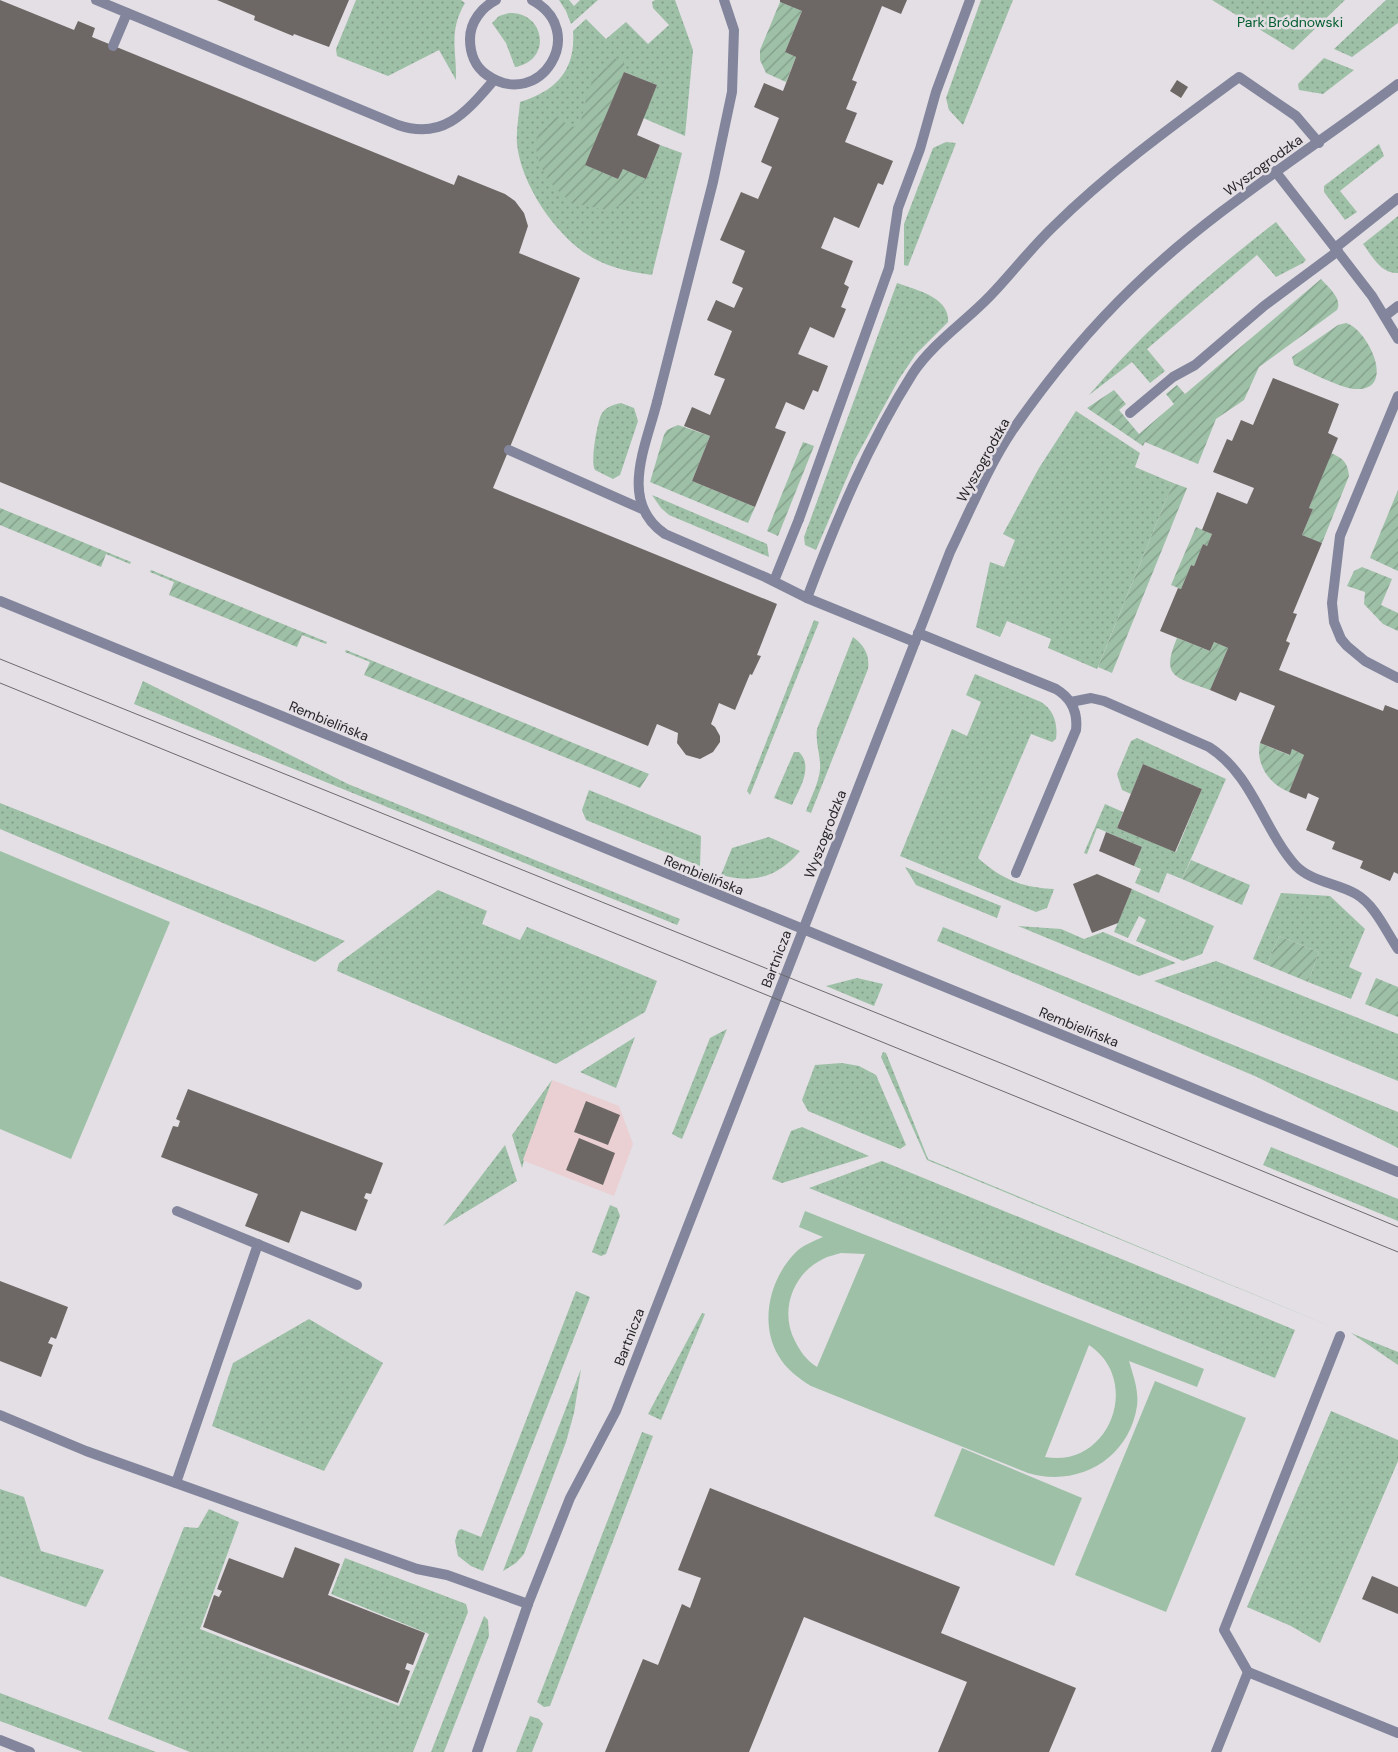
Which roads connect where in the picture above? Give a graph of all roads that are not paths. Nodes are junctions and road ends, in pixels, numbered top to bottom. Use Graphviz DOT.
graph roads {
  1 [pos="96,0"];
  2 [pos="496,0"];
  3 [pos="532,0"];
  4 [pos="724,0"];
  5 [pos="970,0"];
  6 [pos="126,13"];
  7 [pos="113,46"];
  8 [pos="494,80"];
  9 [pos="1398,84"];
  10 [pos="1319,143"];
  11 [pos="1276,171"];
  12 [pos="1398,198"];
  13 [pos="1336,249"];
  14 [pos="1398,306"];
  15 [pos="1385,316"];
  16 [pos="1398,339"];
  17 [pos="1398,396"];
  18 [pos="1130,413"];
  19 [pos="509,450"];
  20 [pos="642,508"];
  21 [pos="774,581"];
  22 [pos="807,598"];
  23 [pos="0,601"];
  24 [pos="917,637"];
  25 [pos="1398,678"];
  26 [pos="1070,702"];
  27 [pos="1016,873"];
  28 [pos="802,929"];
  29 [pos="1398,949"];
  30 [pos="1398,1172"];
  31 [pos="177,1211"];
  32 [pos="258,1244"];
  33 [pos="357,1285"];
  34 [pos="1340,1336"];
  35 [pos="0,1415"];
  36 [pos="176,1483"];
  37 [pos="528,1604"];
  38 [pos="1248,1672"];
  39 [pos="1398,1733"];
  40 [pos="0,1740"];
  41 [pos="30,1752"];
  42 [pos="477,1752"];
  43 [pos="1216,1752"];
  1 -- 6 [label="street"];
  2 -- 8 [label="street"];
  3 -- 8 [label="street"];
  4 -- 20 [label="street"];
  5 -- 21 [label="street"];
  6 -- 7 [label="street"];
  6 -- 8 [label="street"];
  9 -- 10 [label="street, Wyszogrodzka"];
  10 -- 11 [label="street, Wyszogrodzka"];
  10 -- 22 [label="street"];
  11 -- 13 [label="street"];
  11 -- 24 [label="street, Wyszogrodzka"];
  12 -- 13 [label="street"];
  13 -- 15 [label="street"];
  13 -- 18 [label="street"];
  14 -- 15 [label="street"];
  15 -- 16 [label="street"];
  17 -- 25 [label="street"];
  19 -- 20 [label="street"];
  20 -- 21 [label="street"];
  21 -- 22 [label="street"];
  22 -- 24 [label="street"];
  23 -- 28 [label="street, Rembielińska"];
  24 -- 26 [label="street"];
  24 -- 28 [label="street, Wyszogrodzka"];
  26 -- 27 [label="street"];
  26 -- 29 [label="street"];
  28 -- 30 [label="street, Rembielińska"];
  28 -- 37 [label="street, Bartnicza"];
  31 -- 32 [label="street"];
  32 -- 33 [label="street"];
  32 -- 36 [label="street"];
  34 -- 38 [label="street"];
  35 -- 36 [label="street"];
  36 -- 37 [label="street"];
  37 -- 42 [label="street, Bartnicza"];
  38 -- 39 [label="street"];
  38 -- 43 [label="street"];
  40 -- 41 [label="street"];
}
